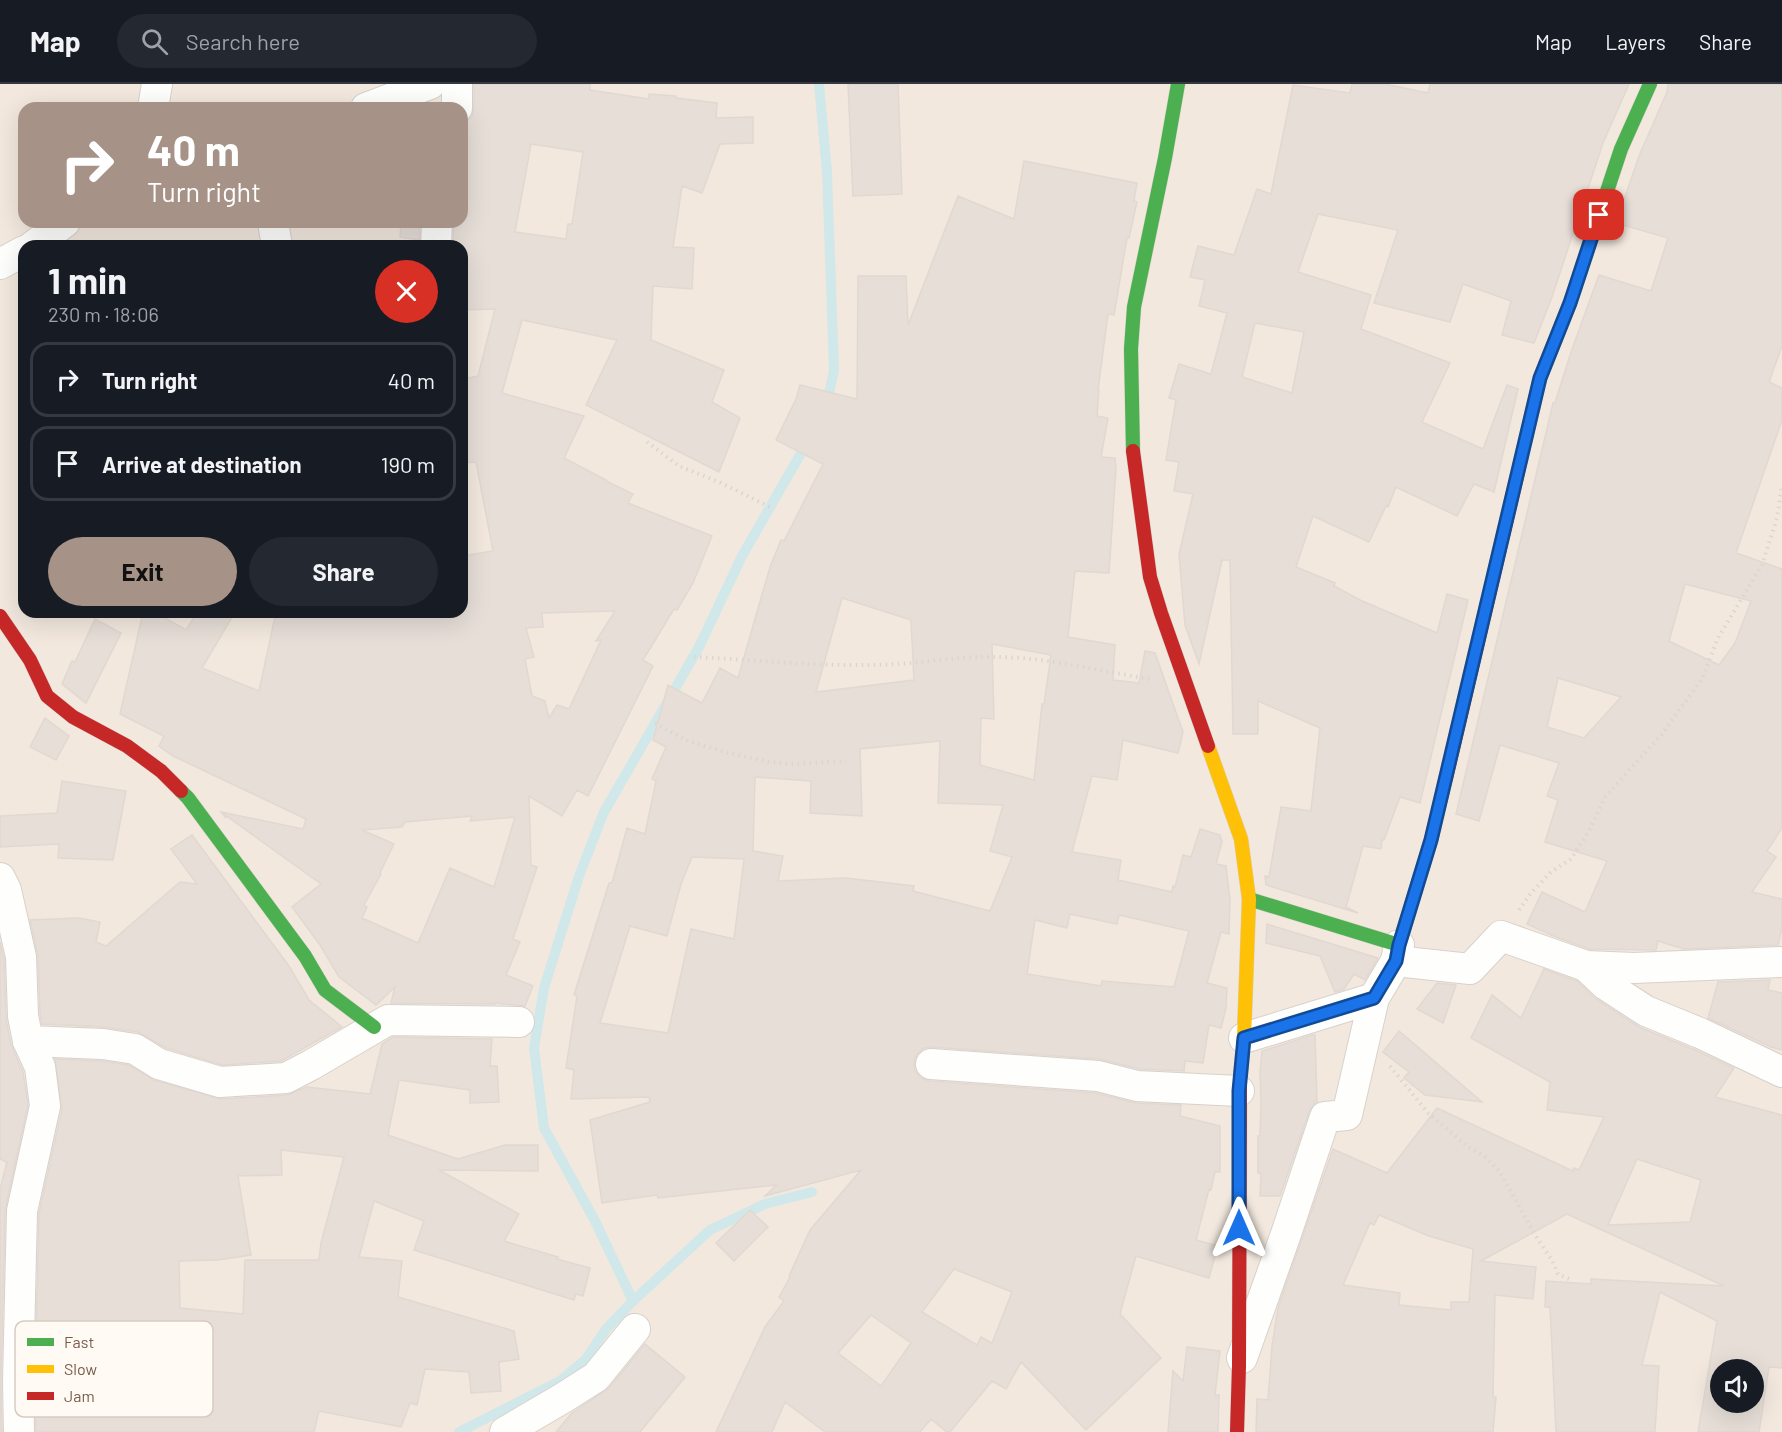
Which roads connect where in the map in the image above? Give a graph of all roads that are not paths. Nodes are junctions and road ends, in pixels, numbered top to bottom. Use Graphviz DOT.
graph roads {
  1 [pos="157,84"];
  2 [pos="430,84"];
  3 [pos="457,84"];
  4 [pos="1178,84"];
  5 [pos="1650,84"];
  6 [pos="154,102"];
  7 [pos="382,102"];
  8 [pos="458,102"];
  9 [pos="57,228"];
  10 [pos="41,240"];
  11 [pos="18,254"];
  12 [pos="0,264"];
  13 [pos="0,616"];
  14 [pos="0,878"];
  15 [pos="1249,899"];
  16 [pos="1398,953"];
  17 [pos="1782,962"];
  18 [pos="1586,966"];
  19 [pos="1374,998"];
  20 [pos="519,1022"];
  21 [pos="17,1024"];
  22 [pos="374,1027"];
  23 [pos="1244,1038"];
  24 [pos="931,1064"];
  25 [pos="1782,1072"];
  26 [pos="1239,1091"];
  27 [pos="19,1321"];
  28 [pos="634,1329"];
  29 [pos="1239,1366"];
  30 [pos="19,1417"];
  31 [pos="19,1432"];
  32 [pos="505,1432"];
  33 [pos="1237,1432"];
  1 -- 6 [label="street"];
  2 -- 7 [label="street"];
  3 -- 8 [label="street"];
  4 -- 15 [label="street"];
  5 -- 16 [label="street"];
  9 -- 10 [label="street"];
  11 -- 12 [label="street"];
  13 -- 22 [label="street"];
  14 -- 21 [label="street"];
  15 -- 16 [label="street"];
  15 -- 23 [label="street"];
  16 -- 18 [label="street"];
  16 -- 19 [label="street"];
  17 -- 18 [label="street"];
  18 -- 25 [label="street"];
  19 -- 23 [label="street"];
  19 -- 29 [label="street"];
  20 -- 22 [label="street"];
  21 -- 22 [label="street"];
  21 -- 27 [label="street"];
  23 -- 26 [label="street"];
  24 -- 26 [label="street"];
  26 -- 29 [label="street"];
  28 -- 32 [label="street"];
  29 -- 33 [label="street"];
  30 -- 31 [label="street"];
}
